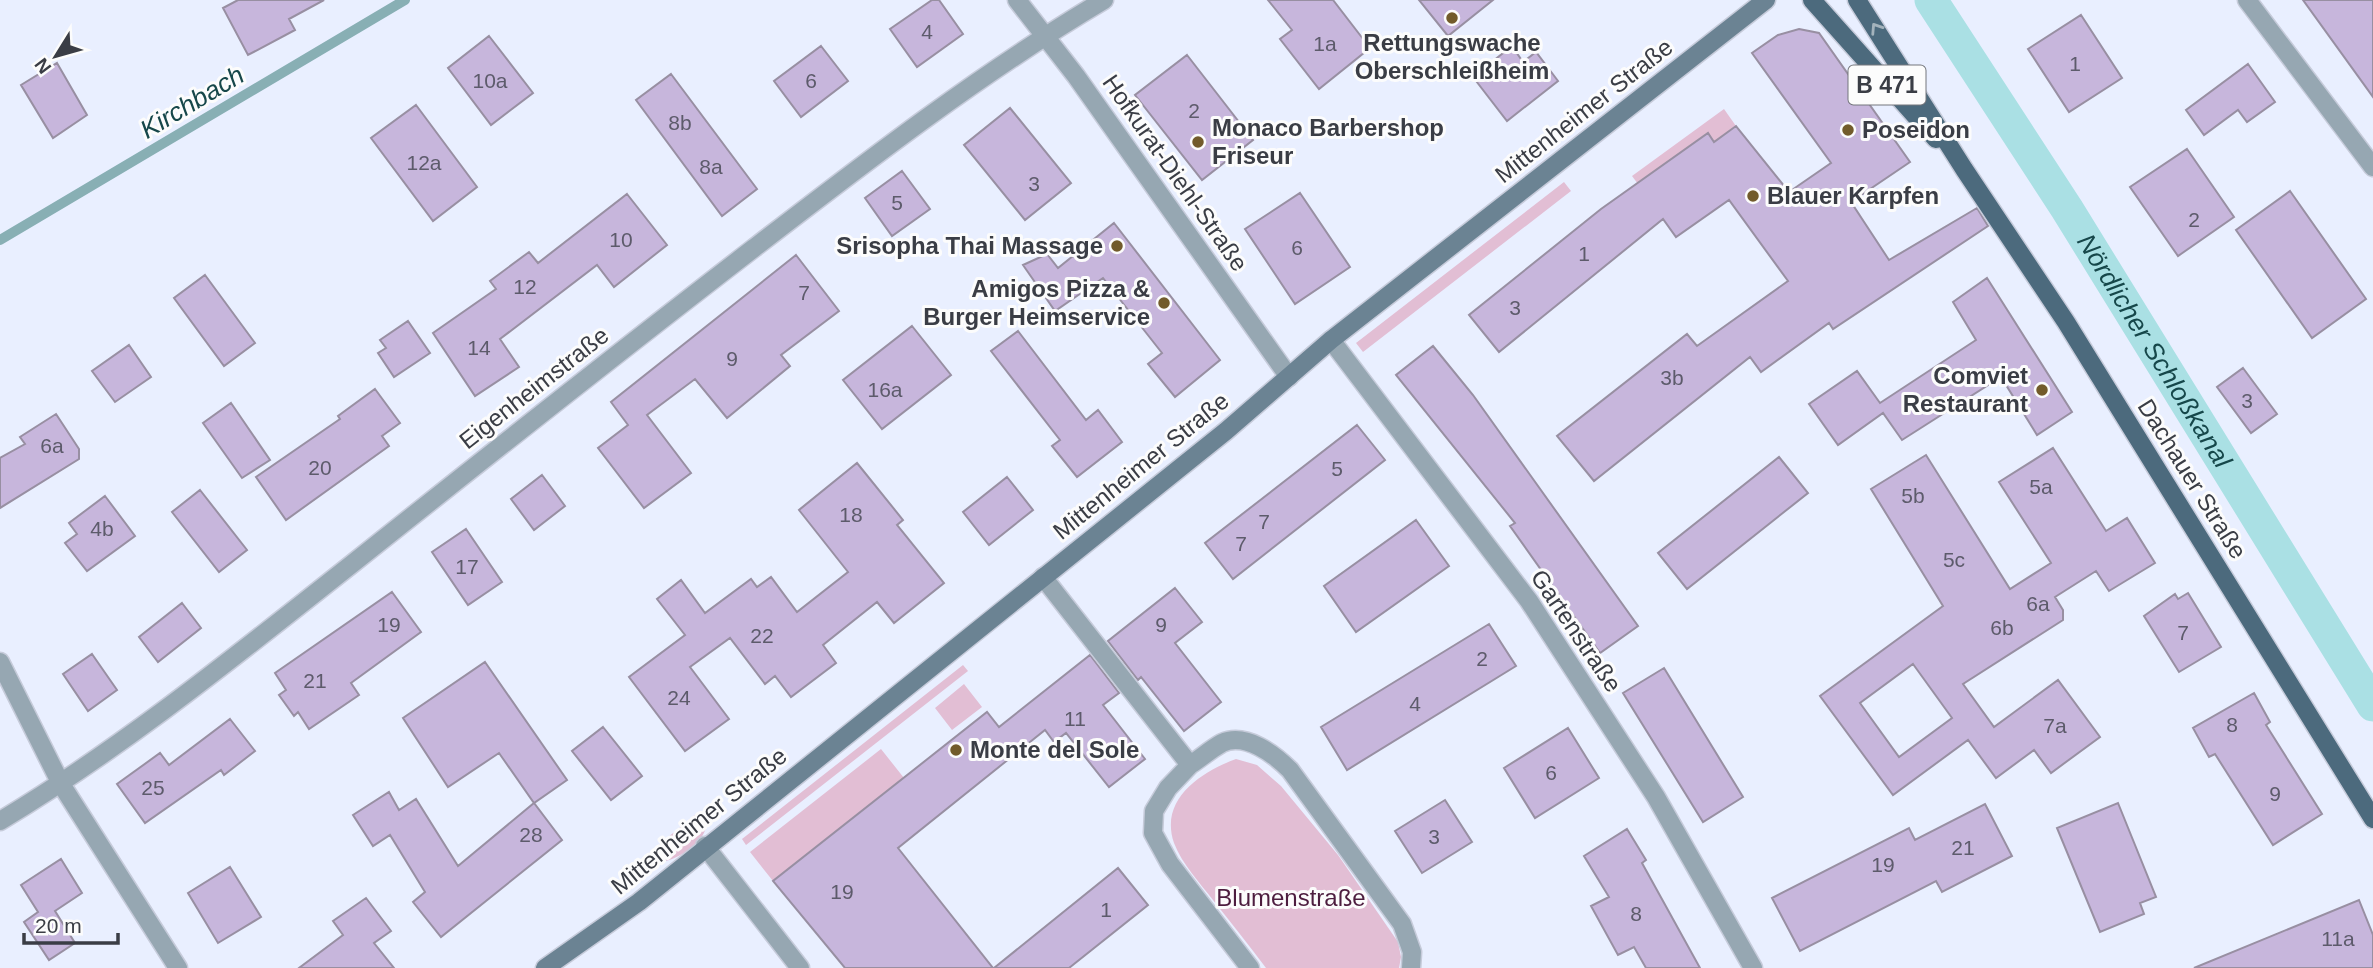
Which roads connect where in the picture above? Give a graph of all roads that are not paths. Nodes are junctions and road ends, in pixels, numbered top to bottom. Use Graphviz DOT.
graph roads {
  1 [pos="1017,0"];
  2 [pos="1104,0"];
  3 [pos="1766,0"];
  4 [pos="1812,0"];
  5 [pos="1857,0"];
  6 [pos="2247,0"];
  7 [pos="1045,34"];
  8 [pos="2373,167"];
  9 [pos="1964,169"];
  10 [pos="1331,340"];
  11 [pos="1289,377"];
  12 [pos="1043,577"];
  13 [pos="0,662"];
  14 [pos="1191,765"];
  15 [pos="61,784"];
  16 [pos="2373,819"];
  17 [pos="0,821"];
  18 [pos="705,846"];
  19 [pos="178,968"];
  20 [pos="545,968"];
  21 [pos="800,968"];
  22 [pos="1250,968"];
  23 [pos="1411,968"];
  24 [pos="1753,968"];
  1 -- 7 [label="street, Hofkurat-Diehl-Straße"];
  2 -- 7 [label="street, Eigenheimstraße"];
  3 -- 10 [label="main road, Mittenheimer Straße"];
  4 -- 9 [label="main road, Dachauer Straße / B 471"];
  9 -- 5 [label="main road, Dachauer Straße / B 471, one-way"];
  6 -- 8 [label="street"];
  7 -- 11 [label="street, Hofkurat-Diehl-Straße"];
  7 -- 15 [label="street, Eigenheimstraße"];
  9 -- 16 [label="main road, Dachauer Straße / B 471"];
  10 -- 11 [label="main road, Mittenheimer Straße"];
  10 -- 24 [label="street, Gartenstraße"];
  11 -- 12 [label="main road, Mittenheimer Straße"];
  12 -- 14 [label="street"];
  12 -- 18 [label="main road, Mittenheimer Straße"];
  13 -- 15 [label="street"];
  14 -- 22 [label="street"];
  14 -- 23 [label="street"];
  15 -- 17 [label="street, Eigenheimstraße"];
  15 -- 19 [label="street"];
  18 -- 20 [label="main road, Mittenheimer Straße"];
  18 -- 21 [label="street"];
}
